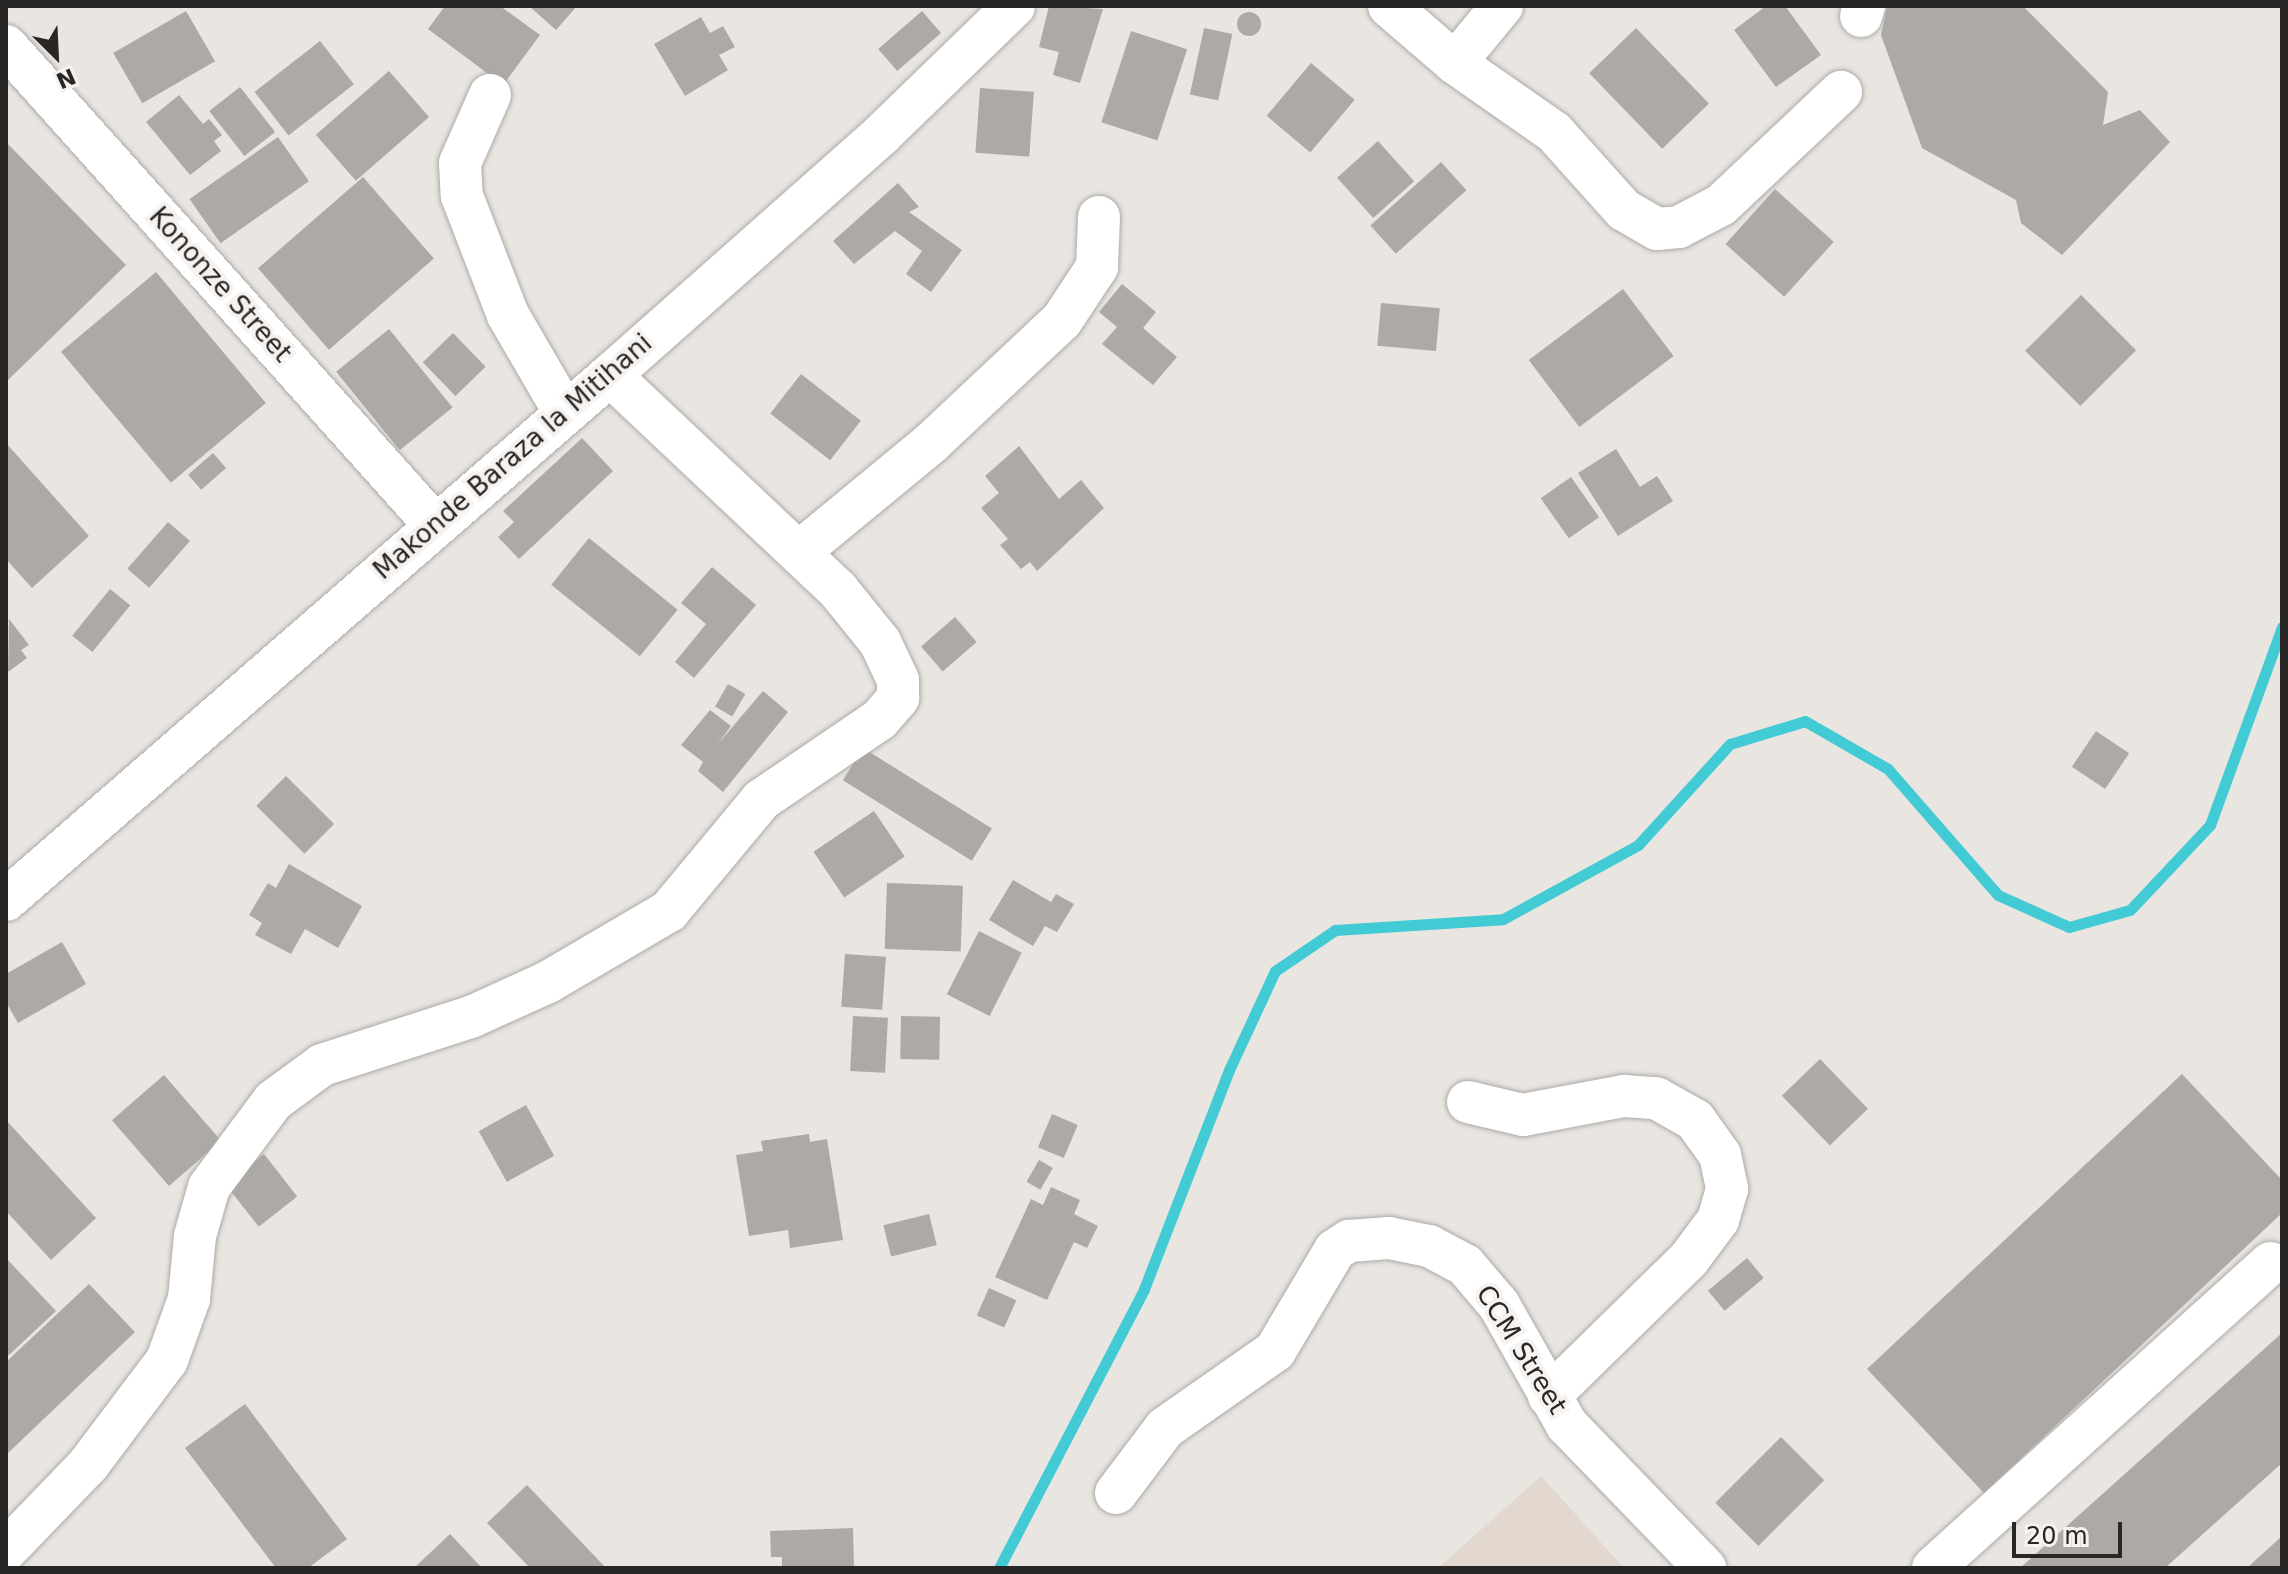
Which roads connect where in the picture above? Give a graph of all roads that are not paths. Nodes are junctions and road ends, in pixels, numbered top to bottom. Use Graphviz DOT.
graph roads {
  1 [pos="1014,6"];
  2 [pos="1389,6"];
  3 [pos="1502,6"];
  4 [pos="6,46"];
  5 [pos="1455,63"];
  6 [pos="1841,92"];
  7 [pos="490,95"];
  8 [pos="1099,217"];
  9 [pos="610,375"];
  10 [pos="565,413"];
  11 [pos="434,524"];
  12 [pos="799,552"];
  13 [pos="6,900"];
  14 [pos="1468,1102"];
  15 [pos="2270,1263"];
  16 [pos="1549,1396"];
  17 [pos="1116,1493"];
  18 [pos="6,1550"];
  19 [pos="1697,1566"];
  20 [pos="1933,1568"];
  1 -- 9 [label="street, Makonde Baraza la Mitihani"];
  2 -- 5 [label="street"];
  3 -- 5 [label="street"];
  4 -- 11 [label="street, Kononze Street"];
  5 -- 6 [label="street"];
  7 -- 10 [label="street"];
  8 -- 12 [label="street"];
  9 -- 10 [label="street, Makonde Baraza la Mitihani"];
  9 -- 12 [label="street"];
  10 -- 11 [label="street, Makonde Baraza la Mitihani"];
  11 -- 13 [label="street, Makonde Baraza la Mitihani"];
  12 -- 18 [label="street"];
  14 -- 16 [label="street"];
  15 -- 20 [label="street"];
  16 -- 17 [label="street, CCM Street"];
  16 -- 19 [label="street, CCM Street"];
}
